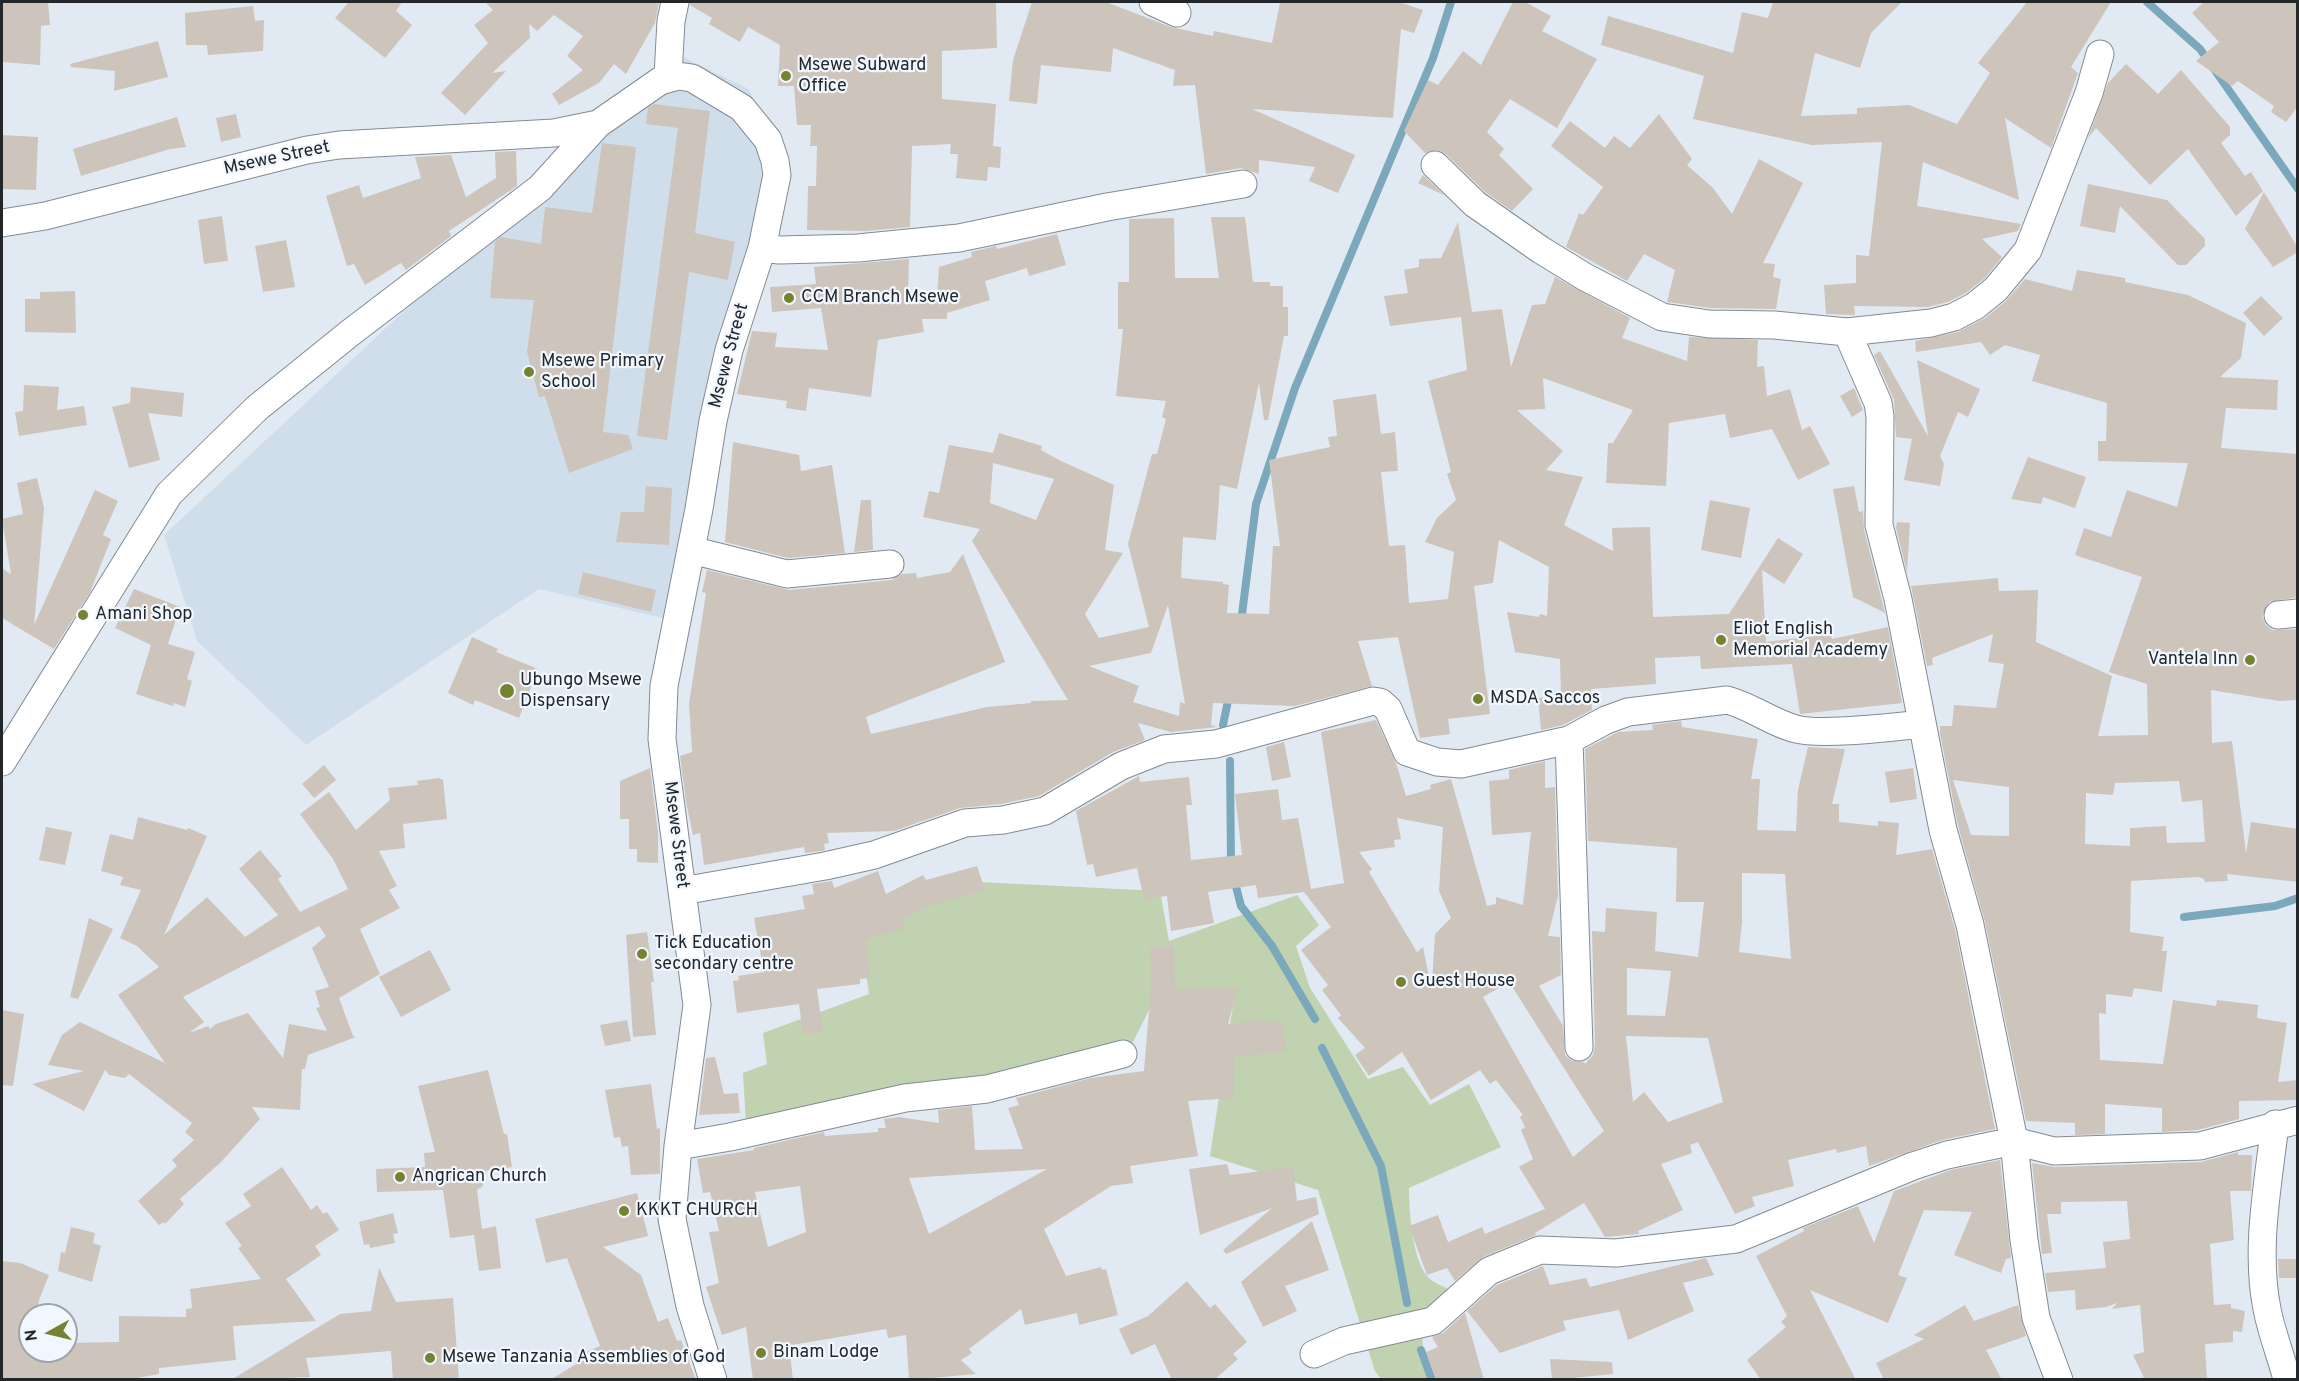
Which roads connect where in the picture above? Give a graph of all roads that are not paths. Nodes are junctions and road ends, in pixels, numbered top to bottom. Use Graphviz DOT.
graph roads {
  1 [pos="675,2"];
  2 [pos="2100,54"];
  3 [pos="668,76"];
  4 [pos="597,124"];
  5 [pos="1435,165"];
  6 [pos="1243,184"];
  7 [pos="2,223"];
  8 [pos="762,248"];
  9 [pos="1847,332"];
  10 [pos="691,550"];
  11 [pos="890,564"];
  12 [pos="1922,724"];
  13 [pos="1569,740"];
  14 [pos="2,762"];
  15 [pos="682,891"];
  16 [pos="1579,1047"];
  17 [pos="1123,1054"];
  18 [pos="2286,1122"];
  19 [pos="2014,1141"];
  20 [pos="678,1146"];
  21 [pos="1314,1353"];
  22 [pos="713,1380"];
  23 [pos="2059,1380"];
  24 [pos="2289,1380"];
  1 -- 3 [label="street"];
  2 -- 9 [label="street"];
  3 -- 4 [label="street, Msewe Street"];
  3 -- 8 [label="street, Msewe Street"];
  4 -- 7 [label="street, Msewe Street"];
  4 -- 14 [label="street"];
  5 -- 9 [label="street"];
  6 -- 8 [label="street"];
  8 -- 10 [label="street, Msewe Street"];
  9 -- 12 [label="street"];
  10 -- 11 [label="street"];
  10 -- 15 [label="street, Msewe Street"];
  12 -- 13 [label="street"];
  12 -- 19 [label="street"];
  13 -- 15 [label="street"];
  13 -- 16 [label="street"];
  15 -- 20 [label="street, Msewe Street"];
  17 -- 20 [label="street"];
  18 -- 19 [label="street"];
  18 -- 24 [label="street"];
  19 -- 21 [label="street"];
  19 -- 23 [label="street"];
  20 -- 22 [label="street, Msewe Street"];
}
